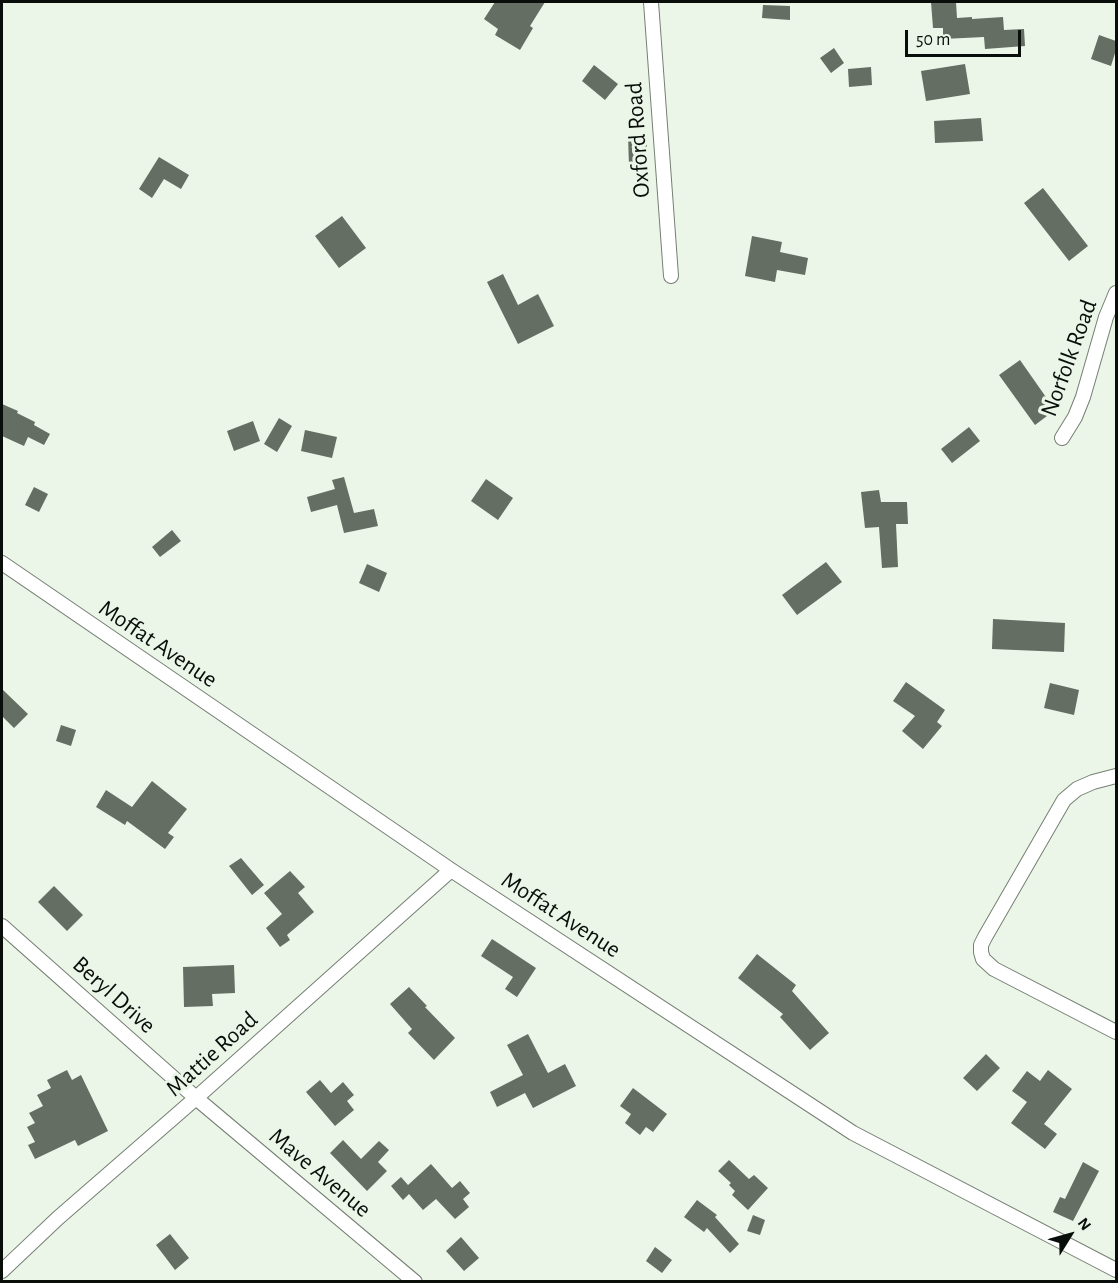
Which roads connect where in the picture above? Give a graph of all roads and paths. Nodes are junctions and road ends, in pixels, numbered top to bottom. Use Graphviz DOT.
graph roads {
  1 [pos="651,2"];
  2 [pos="671,276"];
  3 [pos="1116,293"];
  4 [pos="1062,438"];
  5 [pos="2,563"];
  6 [pos="1116,776"];
  7 [pos="451,870"];
  8 [pos="2,926"];
  9 [pos="1116,1032"];
  10 [pos="196,1098"];
  11 [pos="1116,1270"];
  12 [pos="2,1271"];
  13 [pos="416,1281"];
  1 -- 2 [label="street, Oxford Road"];
  3 -- 4 [label="street, Norfolk Road"];
  5 -- 7 [label="street, Moffat Avenue"];
  6 -- 9 [label="street"];
  7 -- 10 [label="street, Mattie Road"];
  7 -- 11 [label="street, Moffat Avenue"];
  8 -- 10 [label="street, Beryl Drive"];
  10 -- 12 [label="street, Mattie Road"];
  10 -- 13 [label="street, Mave Avenue"];
}
